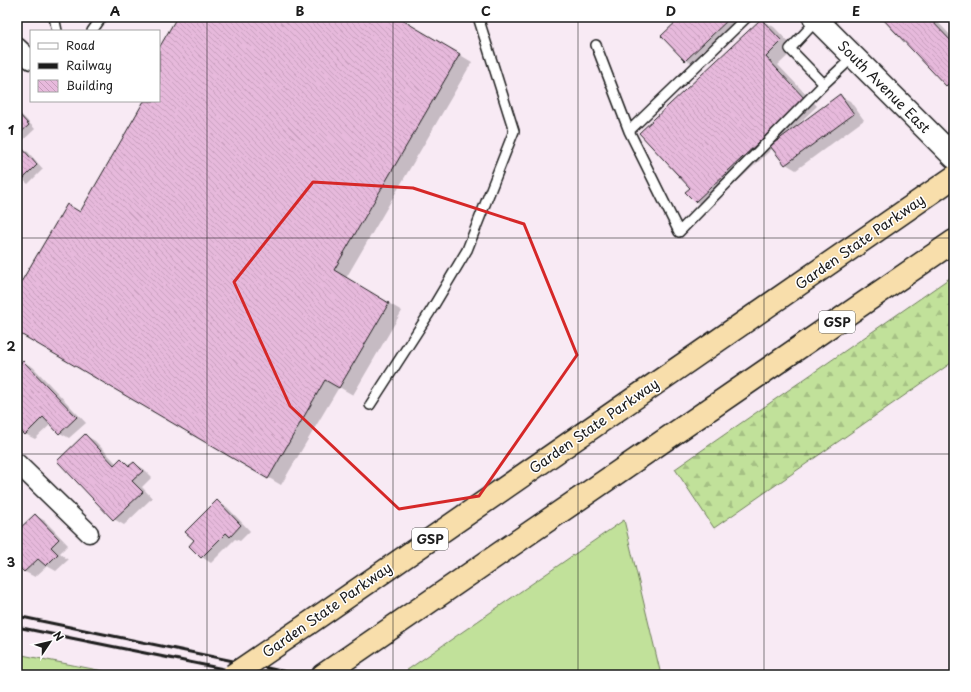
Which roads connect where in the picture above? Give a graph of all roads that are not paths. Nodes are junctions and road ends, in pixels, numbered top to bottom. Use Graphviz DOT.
graph roads {
  1 [pos="54,17"];
  2 [pos="102,17"];
  3 [pos="478,17"];
  4 [pos="747,17"];
  5 [pos="815,18"];
  6 [pos="57,30"];
  7 [pos="93,30"];
  8 [pos="596,45"];
  9 [pos="17,47"];
  10 [pos="853,57"];
  11 [pos="30,59"];
  12 [pos="824,84"];
  13 [pos="628,132"];
  14 [pos="950,146"];
  15 [pos="954,177"];
  16 [pos="952,242"];
  17 [pos="370,405"];
  18 [pos="17,462"];
  19 [pos="89,533"];
  20 [pos="233,675"];
  21 [pos="323,675"];
  1 -- 6 [label="lane"];
  2 -- 7 [label="lane"];
  3 -- 17 [label="lane"];
  4 -- 13 [label="lane"];
  5 -- 10 [label="main road, South Avenue East"];
  5 -- 12 [label="lane"];
  8 -- 13 [label="lane"];
  9 -- 11 [label="street"];
  10 -- 12 [label="lane"];
  10 -- 14 [label="main road, South Avenue East"];
  12 -- 13 [label="lane"];
  15 -- 20 [label="highway, Garden State Parkway / GSP, bridge"];
  16 -- 21 [label="highway, GSP"];
  18 -- 19 [label="street"];
}
